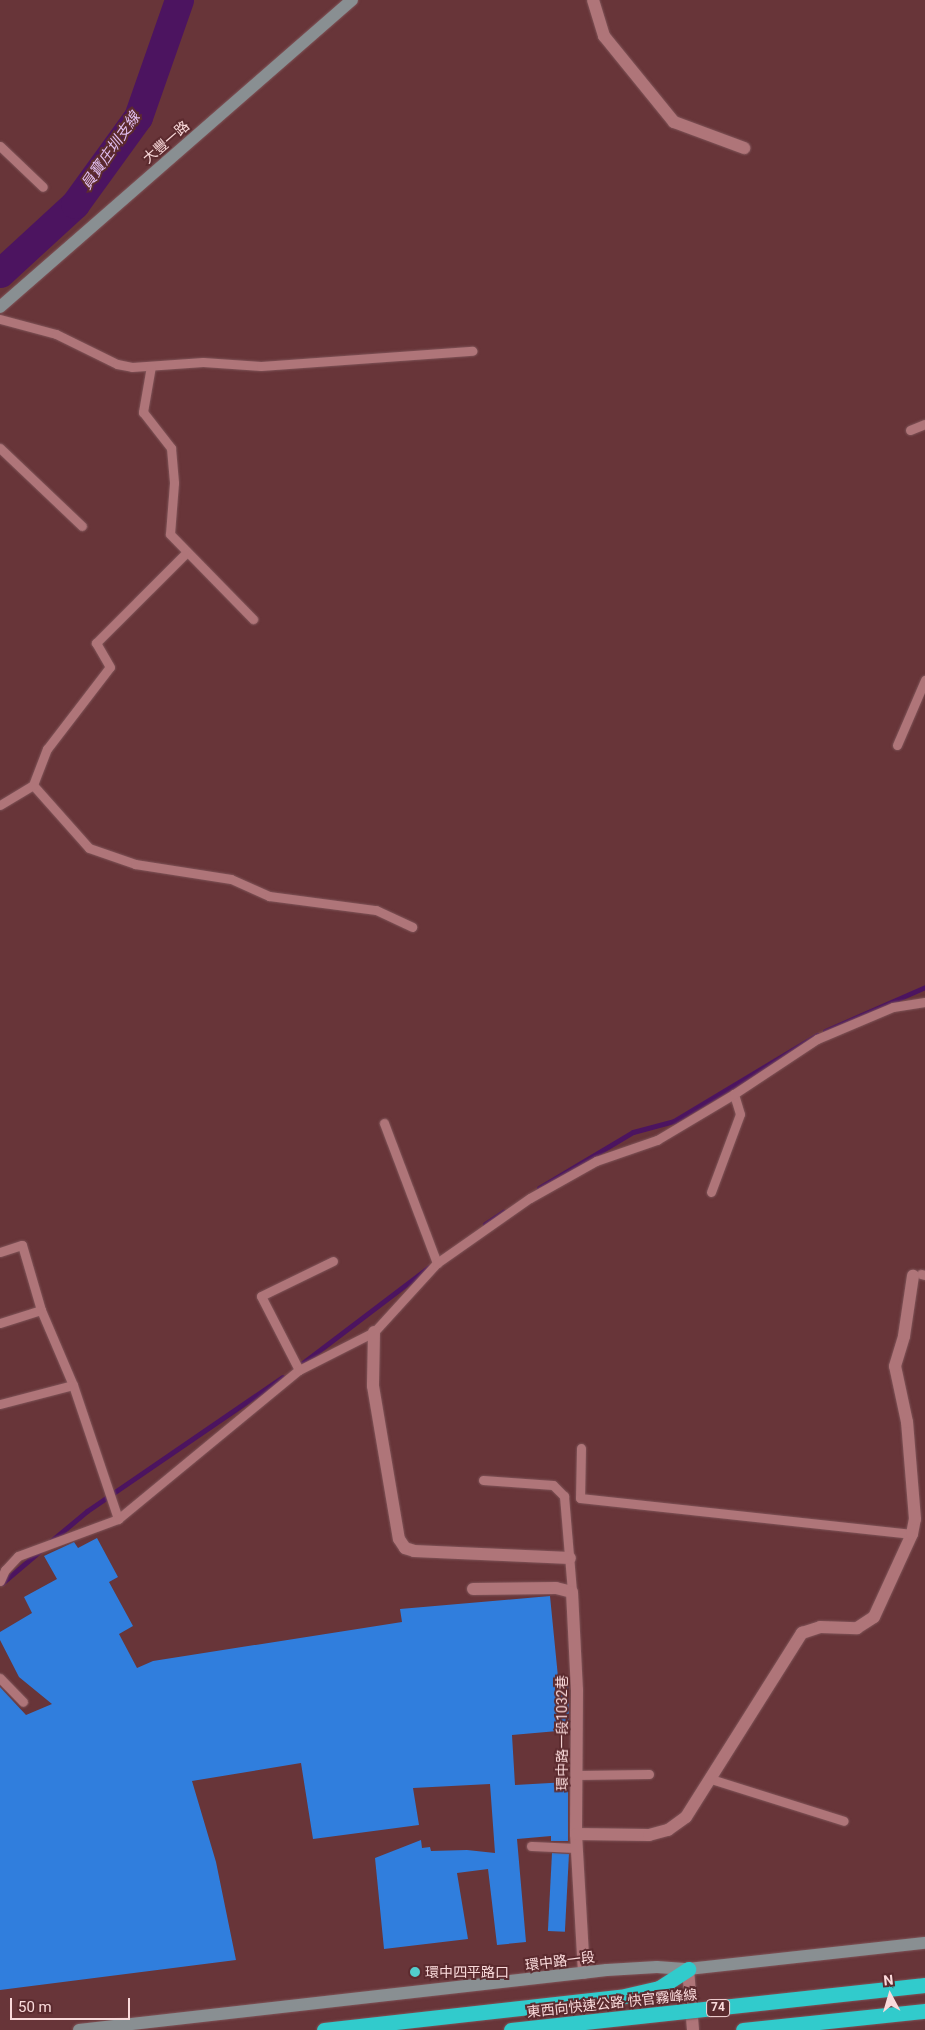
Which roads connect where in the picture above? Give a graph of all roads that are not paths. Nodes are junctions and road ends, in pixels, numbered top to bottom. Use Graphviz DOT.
graph roads {
  1 [pos="352,0"];
  2 [pos="593,0"];
  3 [pos="0,146"];
  4 [pos="744,148"];
  5 [pos="43,187"];
  6 [pos="0,307"];
  7 [pos="0,319"];
  8 [pos="472,351"];
  9 [pos="151,366"];
  10 [pos="925,424"];
  11 [pos="910,430"];
  12 [pos="0,448"];
  13 [pos="82,526"];
  14 [pos="186,553"];
  15 [pos="253,620"];
  16 [pos="925,680"];
  17 [pos="897,745"];
  18 [pos="33,785"];
  19 [pos="0,804"];
  20 [pos="412,926"];
  21 [pos="925,1002"];
  22 [pos="734,1094"];
  23 [pos="384,1123"];
  24 [pos="711,1192"];
  25 [pos="0,1252"];
  26 [pos="333,1261"];
  27 [pos="437,1263"];
  28 [pos="920,1275"];
  29 [pos="41,1310"];
  30 [pos="0,1323"];
  31 [pos="374,1332"];
  32 [pos="299,1370"];
  33 [pos="73,1385"];
  34 [pos="0,1404"];
  35 [pos="581,1448"];
  36 [pos="482,1480"];
  37 [pos="118,1519"];
  38 [pos="912,1534"];
  39 [pos="570,1558"];
  40 [pos="0,1581"];
  41 [pos="473,1589"];
  42 [pos="572,1592"];
  43 [pos="0,1678"];
  44 [pos="23,1702"];
  45 [pos="649,1774"];
  46 [pos="577,1775"];
  47 [pos="711,1779"];
  48 [pos="844,1821"];
  49 [pos="576,1834"];
  50 [pos="531,1846"];
  51 [pos="577,1848"];
  52 [pos="925,1943"];
  53 [pos="688,1969"];
  54 [pos="584,1973"];
  55 [pos="925,1985"];
  56 [pos="925,2010"];
  57 [pos="79,2030"];
  58 [pos="324,2030"];
  59 [pos="511,2030"];
  60 [pos="693,2030"];
  61 [pos="743,2030"];
  1 -- 6 [label="street, 大豐一路"];
  2 -- 4 [label="street"];
  3 -- 5 [label="lane"];
  7 -- 9 [label="lane"];
  8 -- 9 [label="lane"];
  9 -- 14 [label="lane"];
  10 -- 11 [label="lane"];
  12 -- 13 [label="lane"];
  14 -- 15 [label="lane"];
  14 -- 18 [label="lane"];
  16 -- 17 [label="lane"];
  18 -- 19 [label="lane"];
  18 -- 20 [label="lane"];
  21 -- 22 [label="lane"];
  22 -- 24 [label="lane"];
  22 -- 27 [label="lane"];
  23 -- 27 [label="lane"];
  25 -- 29 [label="lane"];
  26 -- 32 [label="lane"];
  27 -- 31 [label="lane"];
  28 -- 38 [label="street"];
  29 -- 30 [label="lane"];
  29 -- 33 [label="lane"];
  31 -- 32 [label="lane"];
  31 -- 39 [label="street"];
  32 -- 37 [label="lane"];
  33 -- 34 [label="lane"];
  33 -- 37 [label="lane"];
  35 -- 38 [label="lane"];
  36 -- 39 [label="lane"];
  37 -- 40 [label="lane"];
  38 -- 47 [label="street"];
  39 -- 42 [label="lane"];
  41 -- 42 [label="street"];
  42 -- 46 [label="street, 環中路一段1032巷"];
  43 -- 44 [label="lane"];
  45 -- 46 [label="lane"];
  46 -- 49 [label="street, 環中路一段1032巷"];
  47 -- 48 [label="lane"];
  47 -- 49 [label="street"];
  49 -- 51 [label="street, 環中路一段1032巷"];
  50 -- 51 [label="lane"];
  51 -- 54 [label="street, 環中路一段1032巷"];
  52 -- 53 [label="street, 環中路一段"];
  53 -- 54 [label="street, 環中路一段"];
  53 -- 58 [label="highway"];
  53 -- 60 [label="street"];
  54 -- 57 [label="street, 環中路一段"];
  55 -- 59 [label="highway, 東西向快速公路 快官霧峰線 / 74, bridge"];
  56 -- 61 [label="highway, 74"];
}
